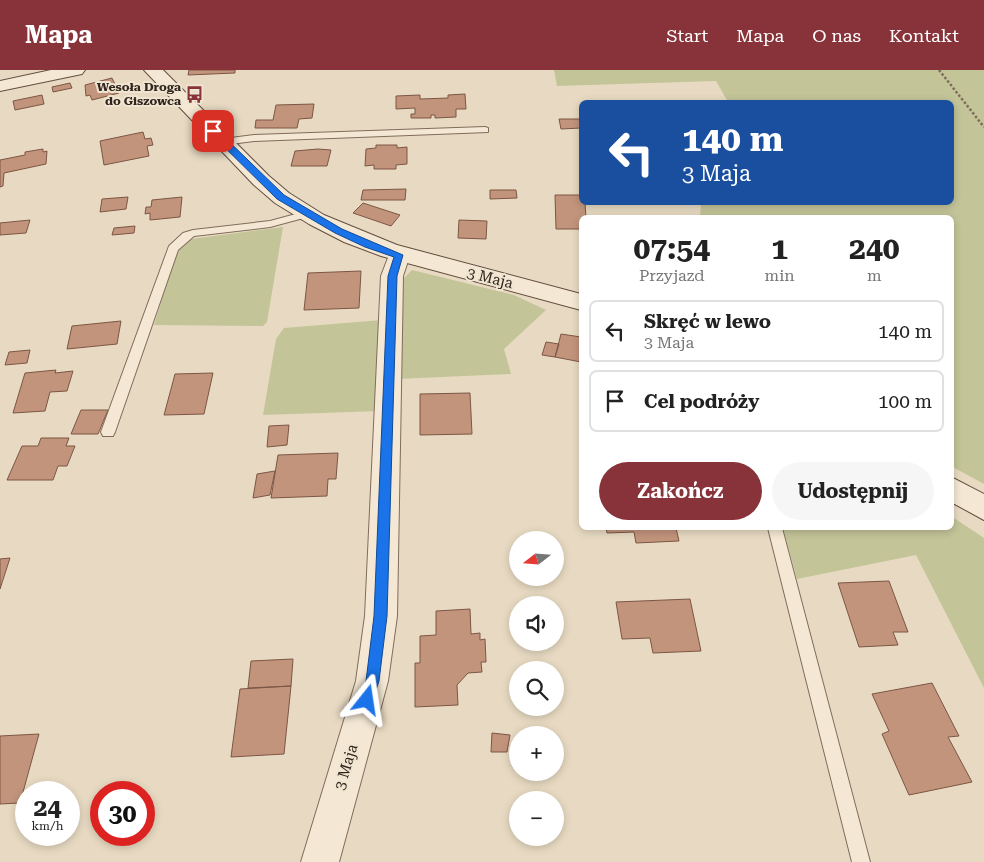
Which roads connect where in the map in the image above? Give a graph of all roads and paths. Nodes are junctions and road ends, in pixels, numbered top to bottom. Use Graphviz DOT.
graph roads {
  1 [pos="76,70"];
  2 [pos="153,70"];
  3 [pos="938,70"];
  4 [pos="0,86"];
  5 [pos="984,127"];
  6 [pos="485,130"];
  7 [pos="223,142"];
  8 [pos="307,214"];
  9 [pos="399,255"];
  10 [pos="579,301"];
  11 [pos="108,432"];
  12 [pos="954,490"];
  13 [pos="984,508"];
  14 [pos="775,530"];
  15 [pos="320,862"];
  16 [pos="861,862"];
  1 -- 4 [label="street"];
  2 -- 7 [label="street, 3 Maja"];
  3 -- 5 [label="path"];
  6 -- 7 [label="lane"];
  7 -- 8 [label="street, 3 Maja"];
  8 -- 9 [label="street, 3 Maja"];
  8 -- 11 [label="lane"];
  9 -- 10 [label="street, 3 Maja"];
  9 -- 15 [label="street, 3 Maja"];
  12 -- 13 [label="street"];
  14 -- 16 [label="lane"];
}
